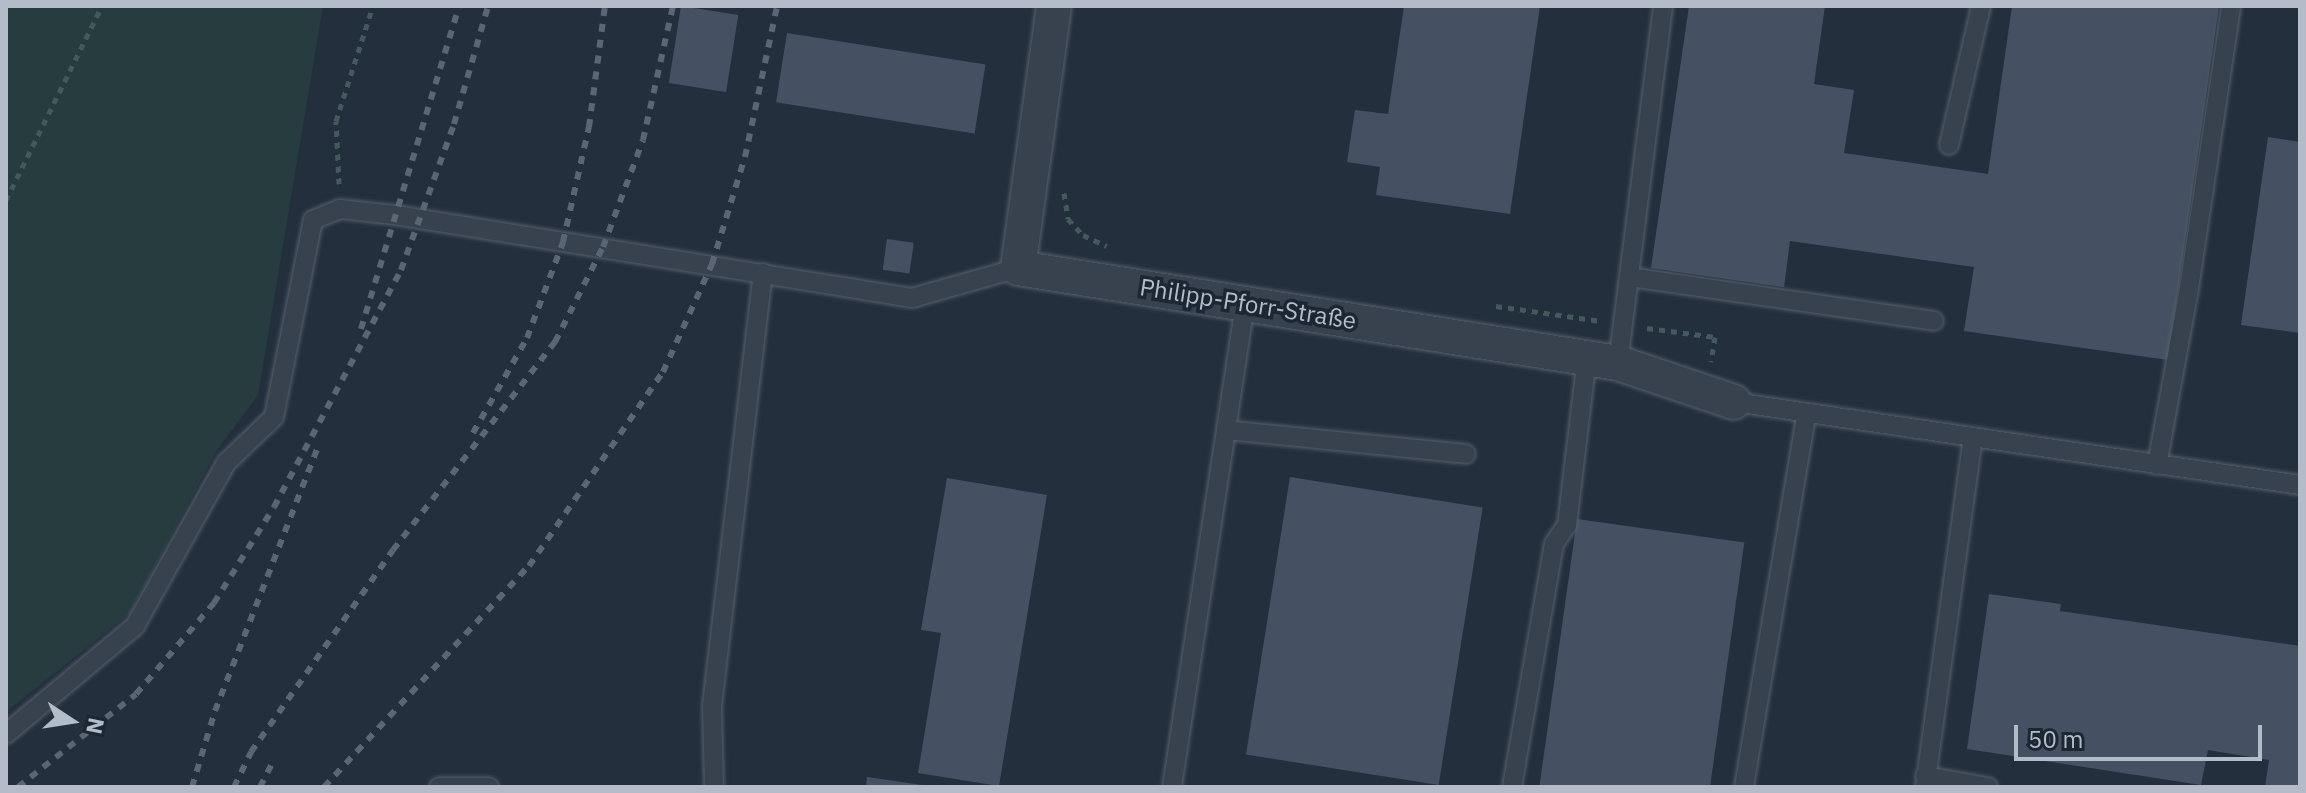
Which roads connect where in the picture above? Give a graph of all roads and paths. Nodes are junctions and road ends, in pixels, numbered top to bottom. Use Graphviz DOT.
graph roads {
  1 [pos="102,6"];
  2 [pos="373,6"];
  3 [pos="1054,6"];
  4 [pos="1663,6"];
  5 [pos="1981,6"];
  6 [pos="2231,6"];
  7 [pos="1949,145"];
  8 [pos="1063,186"];
  9 [pos="6,200"];
  10 [pos="340,209"];
  11 [pos="1115,249"];
  12 [pos="1018,268"];
  13 [pos="763,273"];
  14 [pos="1629,277"];
  15 [pos="1245,304"];
  16 [pos="1481,304"];
  17 [pos="1934,321"];
  18 [pos="1623,325"];
  19 [pos="1602,361"];
  20 [pos="1720,397"];
  21 [pos="1806,415"];
  22 [pos="1226,430"];
  23 [pos="1973,438"];
  24 [pos="1466,454"];
  25 [pos="2157,465"];
  26 [pos="2300,485"];
  27 [pos="6,734"];
  28 [pos="1925,782"];
  29 [pos="439,787"];
  30 [pos="489,787"];
  31 [pos="714,787"];
  32 [pos="1172,787"];
  33 [pos="1512,787"];
  34 [pos="1744,787"];
  35 [pos="1988,787"];
  1 -- 9 [label="path"];
  2 -- 10 [label="path"];
  3 -- 12 [label="street"];
  4 -- 14 [label="lane"];
  5 -- 7 [label="lane"];
  6 -- 25 [label="lane"];
  8 -- 11 [label="path"];
  10 -- 13 [label="lane"];
  10 -- 27 [label="lane"];
  12 -- 13 [label="lane"];
  12 -- 15 [label="street, Philipp-Pforr-Straße"];
  13 -- 31 [label="lane"];
  14 -- 17 [label="lane"];
  14 -- 18 [label="lane"];
  15 -- 19 [label="street, Philipp-Pforr-Straße"];
  15 -- 22 [label="lane"];
  16 -- 18 [label="path"];
  18 -- 19 [label="lane"];
  18 -- 20 [label="path"];
  19 -- 20 [label="street, Philipp-Pforr-Straße"];
  19 -- 33 [label="lane"];
  20 -- 21 [label="lane"];
  21 -- 23 [label="lane"];
  21 -- 34 [label="lane"];
  22 -- 24 [label="lane"];
  22 -- 32 [label="lane"];
  23 -- 25 [label="lane"];
  23 -- 28 [label="lane"];
  25 -- 26 [label="lane"];
  28 -- 35 [label="lane"];
  29 -- 30 [label="lane"];
}
